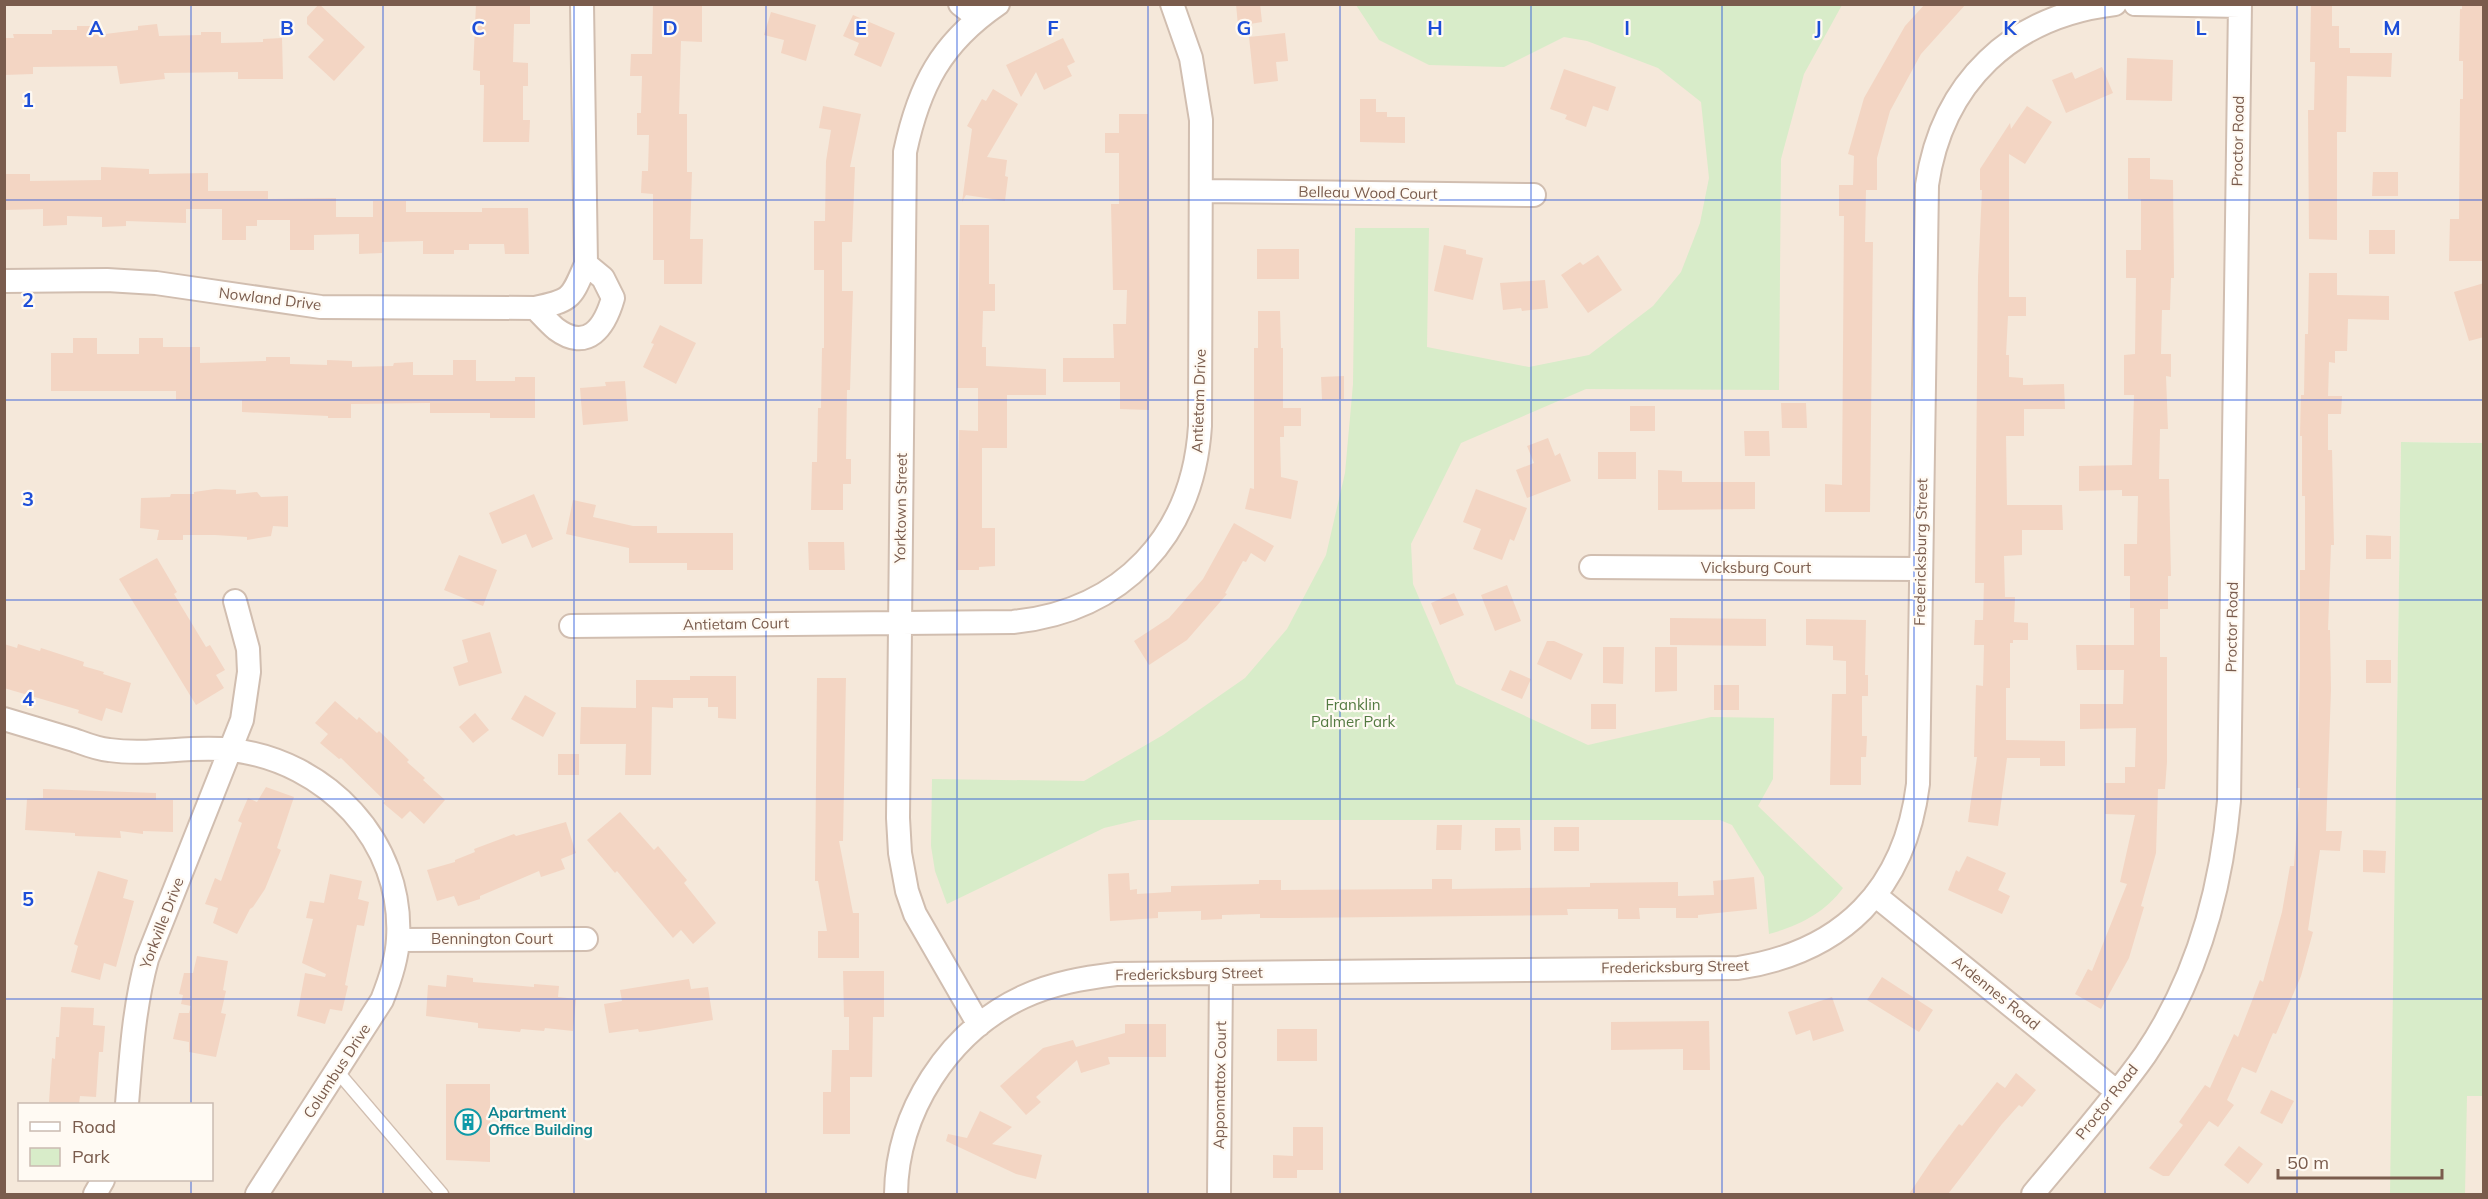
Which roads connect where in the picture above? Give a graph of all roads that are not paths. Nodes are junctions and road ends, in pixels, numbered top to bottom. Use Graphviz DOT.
graph roads {
  1 [pos="582,4"];
  2 [pos="960,4"];
  3 [pos="998,4"];
  4 [pos="1172,4"];
  5 [pos="2115,4"];
  6 [pos="2134,4"];
  7 [pos="2240,5"];
  8 [pos="978,18"];
  9 [pos="1202,191"];
  10 [pos="1534,195"];
  11 [pos="586,264"];
  12 [pos="4,281"];
  13 [pos="536,309"];
  14 [pos="1591,567"];
  15 [pos="1921,569"];
  16 [pos="235,602"];
  17 [pos="900,621"];
  18 [pos="571,626"];
  19 [pos="4,719"];
  20 [pos="230,750"];
  21 [pos="1875,895"];
  22 [pos="586,939"];
  23 [pos="399,940"];
  24 [pos="1221,975"];
  25 [pos="979,1025"];
  26 [pos="337,1071"];
  27 [pos="2116,1091"];
  28 [pos="127,1103"];
  29 [pos="257,1194"];
  30 [pos="442,1194"];
  31 [pos="896,1194"];
  32 [pos="1219,1194"];
  33 [pos="2033,1194"];
  1 -- 11 [label="street, Nowland Drive"];
  2 -- 8 [label="street"];
  3 -- 8 [label="street, Yorktown Street"];
  4 -- 9 [label="street, Antietam Drive"];
  5 -- 15 [label="street, Fredericksburg Street"];
  6 -- 7 [label="street"];
  7 -- 27 [label="street, Proctor Road"];
  8 -- 17 [label="street, Yorktown Street"];
  9 -- 10 [label="street, Belleau Wood Court"];
  9 -- 17 [label="street, Antietam Drive"];
  11 -- 13 [label="street, Nowland Drive"];
  11 -- 13 [label="street"];
  12 -- 13 [label="street, Nowland Drive"];
  14 -- 15 [label="street, Vicksburg Court"];
  15 -- 21 [label="street, Fredericksburg Street"];
  16 -- 20 [label="street, Yorkville Drive"];
  17 -- 18 [label="street, Antietam Court"];
  17 -- 25 [label="street, Yorktown Street"];
  19 -- 20 [label="street, Columbus Drive"];
  20 -- 23 [label="street, Columbus Drive"];
  20 -- 28 [label="street, Yorkville Drive"];
  21 -- 24 [label="street, Fredericksburg Street"];
  21 -- 27 [label="street, Ardennes Road"];
  22 -- 23 [label="street, Bennington Court"];
  23 -- 26 [label="street, Columbus Drive"];
  24 -- 25 [label="street, Fredericksburg Street"];
  24 -- 32 [label="street, Appomattox Court"];
  25 -- 31 [label="street, Fredericksburg Street"];
  26 -- 29 [label="street, Columbus Drive"];
  26 -- 30 [label="lane"];
  27 -- 33 [label="street, Proctor Road"];
}
